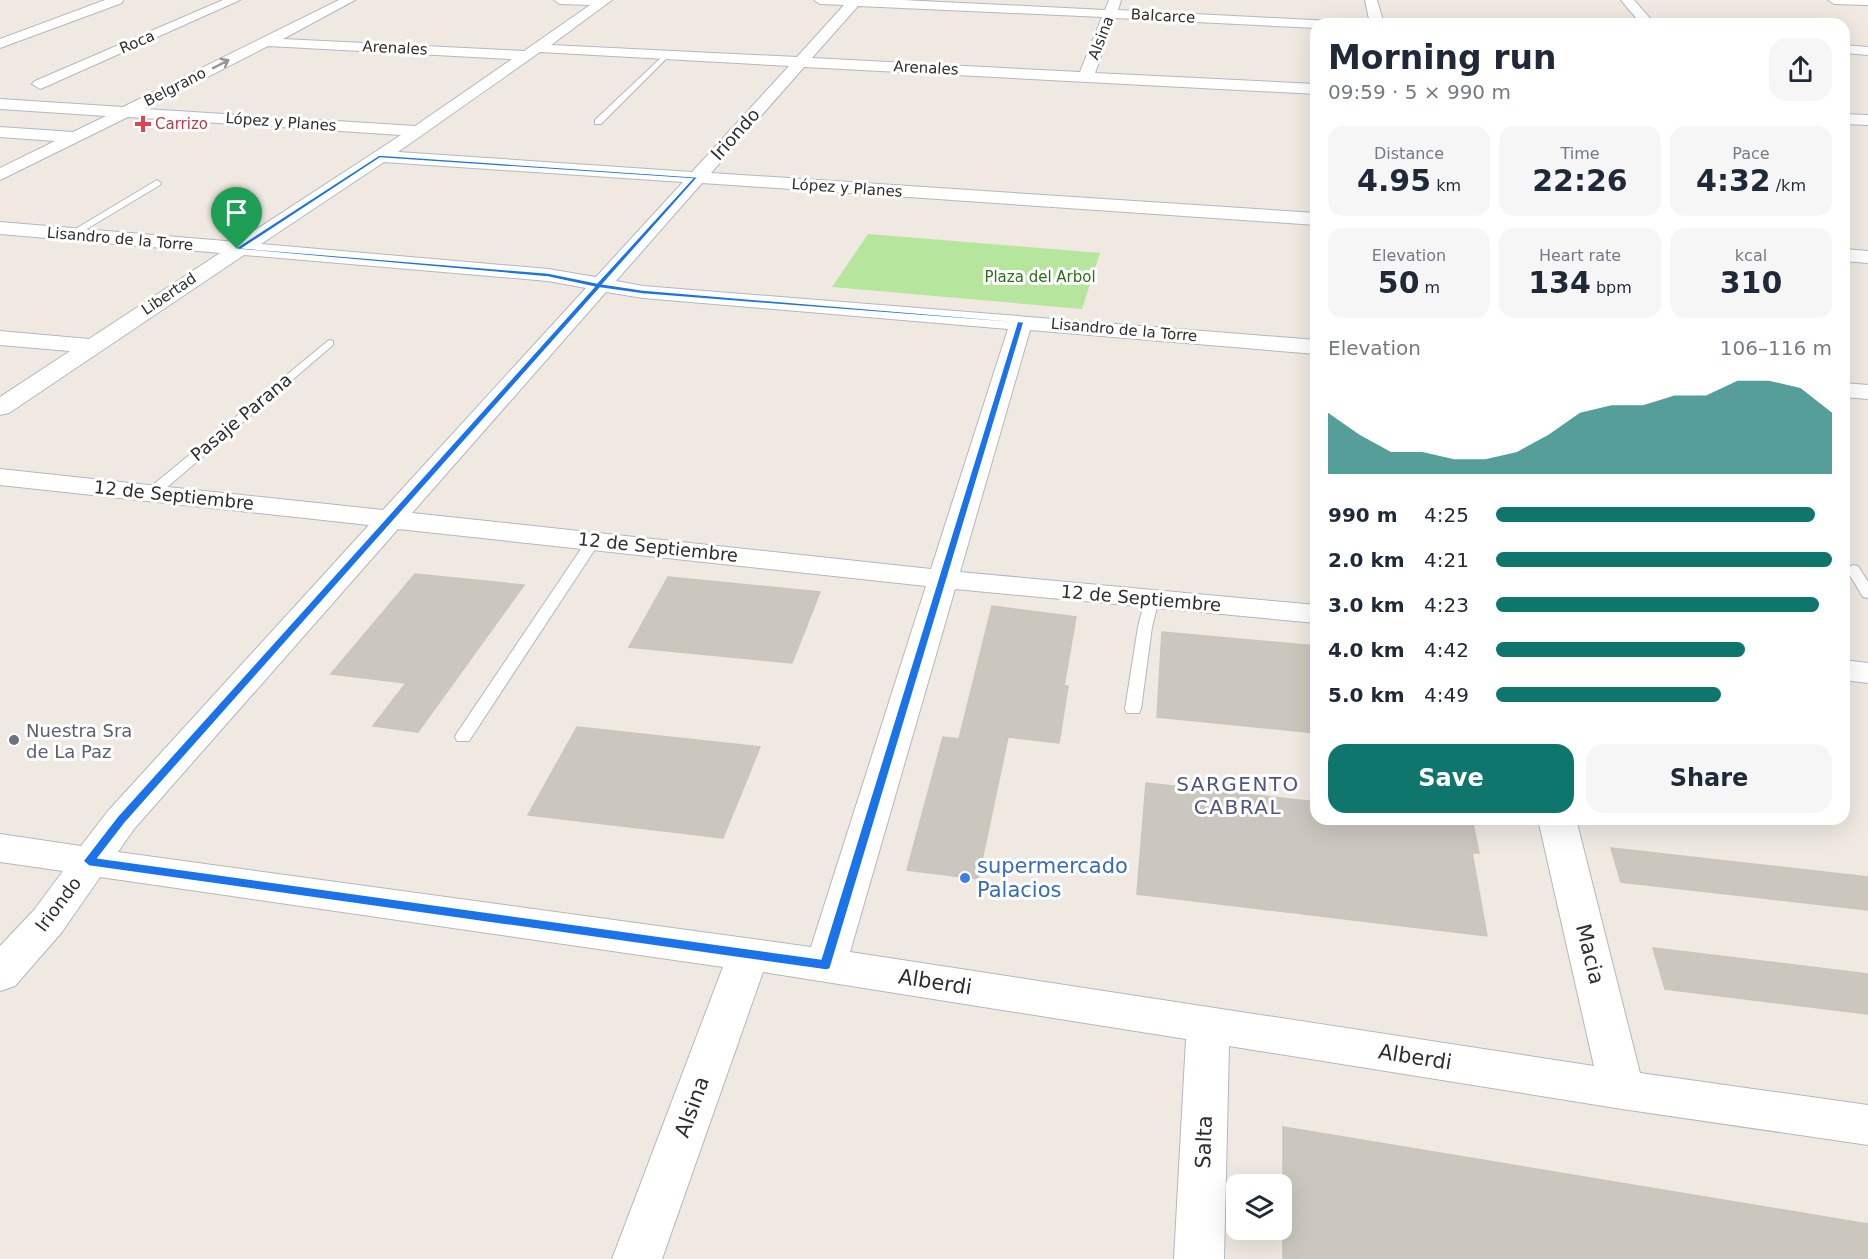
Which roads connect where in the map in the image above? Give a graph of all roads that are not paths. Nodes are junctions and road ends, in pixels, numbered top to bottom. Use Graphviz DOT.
graph roads {
  1 [pos="117,0"];
  2 [pos="234,0"];
  3 [pos="349,0"];
  4 [pos="560,0"];
  5 [pos="820,0"];
  6 [pos="1371,0"];
  7 [pos="1627,0"];
  8 [pos="1834,0"];
  9 [pos="605,1"];
  10 [pos="856,1"];
  11 [pos="1868,2"];
  12 [pos="1113,7"];
  13 [pos="1376,18"];
  14 [pos="1643,18"];
  15 [pos="1310,23"];
  16 [pos="266,42"];
  17 [pos="0,44"];
  18 [pos="1850,50"];
  19 [pos="530,51"];
  20 [pos="1868,51"];
  21 [pos="668,55"];
  22 [pos="800,61"];
  23 [pos="1086,76"];
  24 [pos="40,84"];
  25 [pos="1310,89"];
  26 [pos="0,104"];
  27 [pos="125,112"];
  28 [pos="1850,119"];
  29 [pos="1868,120"];
  30 [pos="598,122"];
  31 [pos="418,130"];
  32 [pos="0,132"];
  33 [pos="74,137"];
  34 [pos="379,156"];
  35 [pos="0,174"];
  36 [pos="696,178"];
  37 [pos="157,183"];
  38 [pos="1310,219"];
  39 [pos="0,228"];
  40 [pos="72,234"];
  41 [pos="237,249"];
  42 [pos="1850,256"];
  43 [pos="1868,257"];
  44 [pos="599,286"];
  45 [pos="1021,322"];
  46 [pos="0,338"];
  47 [pos="329,343"];
  48 [pos="91,346"];
  49 [pos="1310,346"];
  50 [pos="1850,390"];
  51 [pos="1868,392"];
  52 [pos="0,408"];
  53 [pos="0,477"];
  54 [pos="153,492"];
  55 [pos="391,518"];
  56 [pos="594,540"];
  57 [pos="1853,569"];
  58 [pos="943,579"];
  59 [pos="1868,594"];
  60 [pos="1152,599"];
  61 [pos="1310,613"];
  62 [pos="1850,671"];
  63 [pos="1868,673"];
  64 [pos="1133,709"];
  65 [pos="463,737"];
  66 [pos="1558,825"];
  67 [pos="0,848"];
  68 [pos="89,861"];
  69 [pos="748,956"];
  70 [pos="826,965"];
  71 [pos="0,974"];
  72 [pos="1208,1024"];
  73 [pos="1622,1090"];
  74 [pos="1868,1125"];
  75 [pos="637,1259"];
  76 [pos="1199,1259"];
  1 -- 17 [label="street"];
  2 -- 24 [label="street, Roca"];
  3 -- 16 [label="street, Belgrano"];
  4 -- 9 [label="street"];
  5 -- 10 [label="street, Balcarce"];
  6 -- 13 [label="street"];
  7 -- 14 [label="street"];
  8 -- 11 [label="street"];
  9 -- 19 [label="street, Libertad"];
  10 -- 12 [label="street, Balcarce"];
  10 -- 22 [label="street, Iriondo"];
  12 -- 15 [label="street, Balcarce"];
  12 -- 23 [label="street, Alsina"];
  16 -- 19 [label="street, Arenales"];
  27 -- 16 [label="street, Belgrano, one-way"];
  18 -- 20 [label="street"];
  19 -- 21 [label="street, Arenales"];
  19 -- 31 [label="street, Libertad"];
  21 -- 22 [label="street, Arenales"];
  21 -- 30 [label="lane"];
  22 -- 23 [label="street, Arenales"];
  22 -- 36 [label="street, Iriondo"];
  23 -- 25 [label="street, Arenales"];
  26 -- 27 [label="street, López y Planes"];
  27 -- 31 [label="street, López y Planes"];
  27 -- 33 [label="street, Belgrano"];
  28 -- 29 [label="street"];
  31 -- 34 [label="street, Libertad"];
  32 -- 33 [label="street"];
  33 -- 35 [label="street, Belgrano"];
  34 -- 36 [label="street, López y Planes"];
  34 -- 41 [label="street, Libertad"];
  36 -- 38 [label="street, López y Planes"];
  36 -- 44 [label="street, Iriondo"];
  37 -- 40 [label="lane"];
  39 -- 40 [label="street, Lisandro de la Torre"];
  40 -- 41 [label="street, Lisandro de la Torre"];
  41 -- 44 [label="street, Lisandro de la Torre"];
  41 -- 48 [label="street, Libertad"];
  42 -- 43 [label="street"];
  44 -- 45 [label="street, Lisandro de la Torre"];
  44 -- 55 [label="street, Iriondo"];
  45 -- 49 [label="street, Lisandro de la Torre"];
  45 -- 58 [label="street"];
  46 -- 48 [label="street"];
  47 -- 54 [label="lane, Pasaje Parana"];
  48 -- 52 [label="street, Libertad"];
  50 -- 51 [label="street"];
  53 -- 54 [label="street, 12 de Septiembre"];
  54 -- 55 [label="street, 12 de Septiembre"];
  55 -- 56 [label="street, 12 de Septiembre"];
  55 -- 68 [label="street, Iriondo"];
  56 -- 58 [label="street, 12 de Septiembre"];
  56 -- 65 [label="lane"];
  57 -- 59 [label="lane"];
  58 -- 60 [label="street, 12 de Septiembre"];
  58 -- 70 [label="street"];
  60 -- 61 [label="street, 12 de Septiembre"];
  60 -- 64 [label="lane"];
  62 -- 63 [label="street"];
  66 -- 73 [label="street, Macia"];
  67 -- 68 [label="street, Alberdi"];
  68 -- 69 [label="street, Alberdi"];
  68 -- 71 [label="street, Iriondo"];
  69 -- 70 [label="street, Alberdi"];
  69 -- 75 [label="street, Alsina"];
  70 -- 72 [label="street, Alberdi"];
  72 -- 73 [label="street, Alberdi"];
  72 -- 76 [label="street, Salta"];
  73 -- 74 [label="street, Alberdi"];
}
